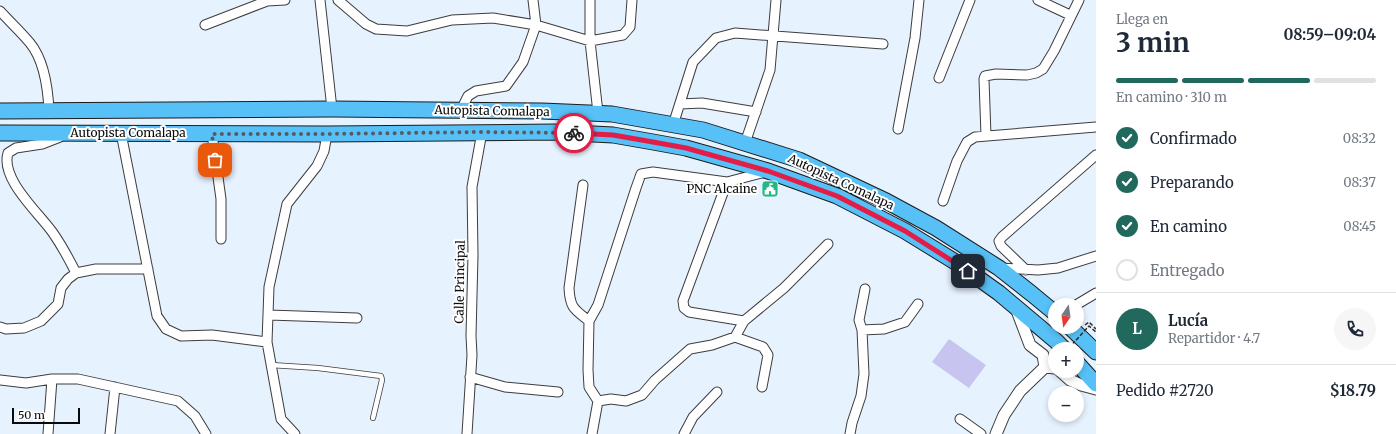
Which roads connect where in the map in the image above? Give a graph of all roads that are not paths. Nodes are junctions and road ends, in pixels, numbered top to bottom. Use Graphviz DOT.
graph roads {
  1 [pos="267,0"];
  2 [pos="285,0"];
  3 [pos="320,0"];
  4 [pos="338,0"];
  5 [pos="533,0"];
  6 [pos="590,0"];
  7 [pos="632,0"];
  8 [pos="776,0"];
  9 [pos="919,0"];
  10 [pos="970,0"];
  11 [pos="1038,0"];
  12 [pos="1079,0"];
  13 [pos="0,11"];
  14 [pos="1070,15"];
  15 [pos="205,25"];
  16 [pos="536,25"];
  17 [pos="772,35"];
  18 [pos="590,41"];
  19 [pos="884,44"];
  20 [pos="939,78"];
  21 [pos="680,104"];
  22 [pos="332,109"];
  23 [pos="49,110"];
  24 [pos="461,110"];
  25 [pos="0,111"];
  26 [pos="756,112"];
  27 [pos="598,113"];
  28 [pos="673,125"];
  29 [pos="1096,127"];
  30 [pos="898,129"];
  31 [pos="482,132"];
  32 [pos="0,133"];
  33 [pos="67,133"];
  34 [pos="121,133"];
  35 [pos="212,134"];
  36 [pos="327,134"];
  37 [pos="986,136"];
  38 [pos="745,143"];
  39 [pos="1096,155"];
  40 [pos="768,171"];
  41 [pos="727,182"];
  42 [pos="583,185"];
  43 [pos="943,201"];
  44 [pos="220,239"];
  45 [pos="828,244"];
  46 [pos="1096,256"];
  47 [pos="999,268"];
  48 [pos="148,269"];
  49 [pos="1026,270"];
  50 [pos="76,273"];
  51 [pos="865,289"];
  52 [pos="1096,293"];
  53 [pos="1084,300"];
  54 [pos="918,304"];
  55 [pos="1016,307"];
  56 [pos="1048,307"];
  57 [pos="269,315"];
  58 [pos="357,318"];
  59 [pos="589,321"];
  60 [pos="744,322"];
  61 [pos="0,327"];
  62 [pos="862,330"];
  63 [pos="1077,334"];
  64 [pos="735,337"];
  65 [pos="267,342"];
  66 [pos="1057,342"];
  67 [pos="1096,352"];
  68 [pos="271,364"];
  69 [pos="1048,364"];
  70 [pos="1048,370"];
  71 [pos="1084,371"];
  72 [pos="470,377"];
  73 [pos="1068,378"];
  74 [pos="52,379"];
  75 [pos="0,380"];
  76 [pos="1096,384"];
  77 [pos="114,387"];
  78 [pos="762,387"];
  79 [pos="1096,389"];
  80 [pos="558,392"];
  81 [pos="717,392"];
  82 [pos="598,401"];
  83 [pos="374,418"];
  84 [pos="960,419"];
  85 [pos="48,434"];
  86 [pos="110,434"];
  87 [pos="206,434"];
  88 [pos="295,434"];
  89 [pos="468,434"];
  90 [pos="592,434"];
  91 [pos="684,434"];
  92 [pos="850,434"];
  93 [pos="981,434"];
  94 [pos="996,434"];
  1 -- 2 [label="street"];
  1 -- 15 [label="street"];
  3 -- 22 [label="street"];
  4 -- 16 [label="street"];
  5 -- 16 [label="street"];
  6 -- 18 [label="street"];
  7 -- 18 [label="street"];
  8 -- 17 [label="street"];
  9 -- 30 [label="street"];
  10 -- 20 [label="street"];
  11 -- 14 [label="street"];
  12 -- 14 [label="street"];
  13 -- 23 [label="street"];
  14 -- 37 [label="street"];
  16 -- 18 [label="street"];
  16 -- 24 [label="street"];
  17 -- 19 [label="street"];
  17 -- 21 [label="street"];
  17 -- 26 [label="street"];
  18 -- 27 [label="street"];
  21 -- 26 [label="street"];
  21 -- 28 [label="street"];
  22 -- 23 [label="highway, Autopista Comalapa"];
  22 -- 24 [label="highway, Autopista Comalapa"];
  23 -- 25 [label="highway, Autopista Comalapa"];
  24 -- 27 [label="highway, Autopista Comalapa"];
  26 -- 38 [label="street"];
  27 -- 28 [label="highway, Autopista Comalapa"];
  28 -- 38 [label="highway, Autopista Comalapa"];
  29 -- 37 [label="street"];
  31 -- 36 [label="highway, Autopista Comalapa"];
  31 -- 40 [label="highway, Autopista Comalapa"];
  31 -- 72 [label="street, Calle Principal"];
  32 -- 33 [label="highway, Autopista Comalapa"];
  33 -- 34 [label="highway, Autopista Comalapa"];
  33 -- 50 [label="street"];
  34 -- 35 [label="highway, Autopista Comalapa"];
  34 -- 48 [label="street"];
  35 -- 36 [label="highway, Autopista Comalapa"];
  35 -- 44 [label="street"];
  36 -- 57 [label="street"];
  37 -- 43 [label="street"];
  38 -- 47 [label="highway, Autopista Comalapa"];
  39 -- 49 [label="street"];
  40 -- 41 [label="street"];
  40 -- 55 [label="highway, Autopista Comalapa"];
  41 -- 59 [label="street"];
  41 -- 60 [label="street"];
  42 -- 59 [label="street"];
  45 -- 60 [label="street"];
  46 -- 49 [label="street"];
  47 -- 49 [label="street"];
  47 -- 56 [label="highway, Autopista Comalapa"];
  48 -- 50 [label="street"];
  48 -- 65 [label="street"];
  50 -- 61 [label="street"];
  51 -- 62 [label="street"];
  52 -- 53 [label="street"];
  54 -- 62 [label="street"];
  55 -- 66 [label="highway, Autopista Comalapa"];
  55 -- 69 [label="street"];
  57 -- 58 [label="street"];
  57 -- 65 [label="street"];
  59 -- 82 [label="street"];
  60 -- 64 [label="street"];
  62 -- 92 [label="street"];
  63 -- 67 [label="highway"];
  64 -- 78 [label="street"];
  64 -- 82 [label="street"];
  65 -- 68 [label="street"];
  68 -- 83 [label="lane"];
  68 -- 88 [label="street"];
  70 -- 94 [label="street"];
  71 -- 76 [label="highway"];
  72 -- 80 [label="street"];
  72 -- 89 [label="street, Calle Principal"];
  73 -- 79 [label="street"];
  74 -- 75 [label="street"];
  74 -- 77 [label="street"];
  74 -- 85 [label="street"];
  77 -- 86 [label="street"];
  77 -- 87 [label="street"];
  81 -- 91 [label="street"];
  82 -- 90 [label="street"];
  84 -- 93 [label="street"];
}
